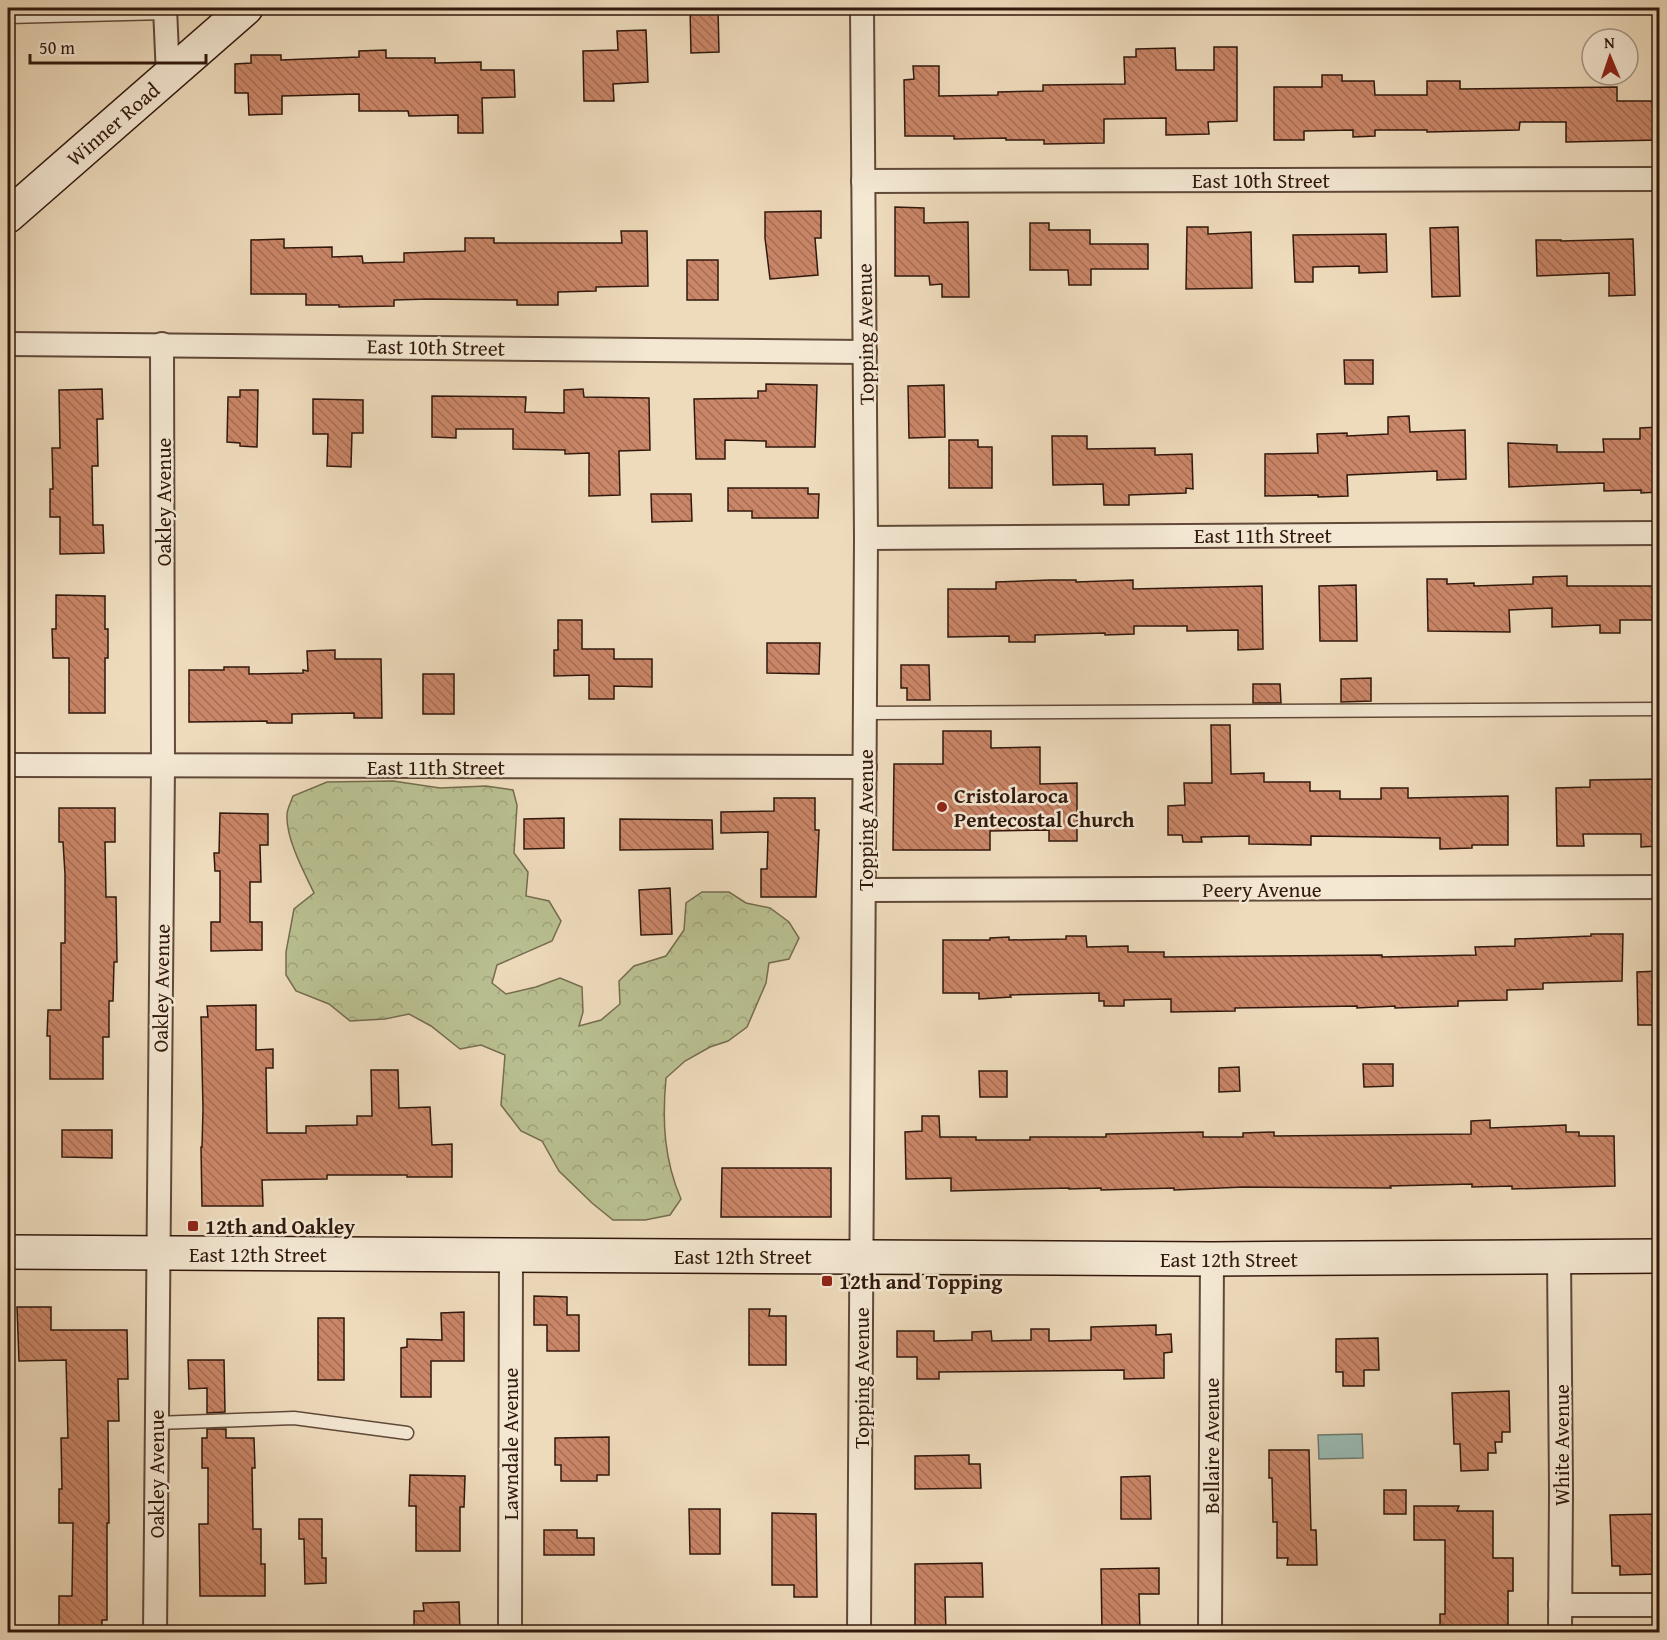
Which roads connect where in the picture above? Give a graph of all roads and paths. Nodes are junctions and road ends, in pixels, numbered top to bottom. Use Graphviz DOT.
graph roads {
  1 [pos="246,8"];
  2 [pos="862,8"];
  3 [pos="165,10"];
  4 [pos="8,17"];
  5 [pos="168,76"];
  6 [pos="1659,179"];
  7 [pos="863,182"];
  8 [pos="8,216"];
  9 [pos="8,344"];
  10 [pos="162,344"];
  11 [pos="865,352"];
  12 [pos="1659,533"];
  13 [pos="866,538"];
  14 [pos="1659,709"];
  15 [pos="865,712"];
  16 [pos="8,765"];
  17 [pos="163,766"];
  18 [pos="865,767"];
  19 [pos="1659,887"];
  20 [pos="864,890"];
  21 [pos="8,1252"];
  22 [pos="158,1253"];
  23 [pos="512,1256"];
  24 [pos="1659,1256"];
  25 [pos="861,1257"];
  26 [pos="1559,1257"];
  27 [pos="1212,1259"];
  28 [pos="156,1423"];
  29 [pos="407,1433"];
  30 [pos="1560,1605"];
  31 [pos="1659,1605"];
  32 [pos="155,1632"];
  33 [pos="510,1632"];
  34 [pos="859,1632"];
  35 [pos="1210,1632"];
  36 [pos="1560,1632"];
  1 -- 5 [label="street, Winner Road"];
  2 -- 7 [label="street, Topping Avenue"];
  3 -- 4 [label="lane"];
  3 -- 5 [label="street"];
  5 -- 8 [label="street, Winner Road"];
  6 -- 7 [label="street, East 10th Street"];
  7 -- 11 [label="street, Topping Avenue"];
  9 -- 10 [label="street, East 10th Street"];
  10 -- 11 [label="street, East 10th Street"];
  10 -- 17 [label="street, Oakley Avenue"];
  11 -- 13 [label="street, Topping Avenue"];
  12 -- 13 [label="street, East 11th Street"];
  13 -- 15 [label="street, Topping Avenue"];
  14 -- 15 [label="lane"];
  15 -- 18 [label="street, Topping Avenue"];
  16 -- 17 [label="street, East 11th Street"];
  17 -- 18 [label="street, East 11th Street"];
  17 -- 22 [label="street, Oakley Avenue"];
  18 -- 20 [label="street, Topping Avenue"];
  19 -- 20 [label="street, Peery Avenue"];
  20 -- 25 [label="street, Topping Avenue"];
  21 -- 22 [label="street, East 12th Street"];
  22 -- 23 [label="street, East 12th Street"];
  22 -- 28 [label="street, Oakley Avenue"];
  23 -- 25 [label="street, East 12th Street"];
  23 -- 33 [label="street, Lawndale Avenue"];
  24 -- 26 [label="street, East 12th Street"];
  25 -- 27 [label="street, East 12th Street"];
  25 -- 34 [label="street, Topping Avenue"];
  26 -- 27 [label="street, East 12th Street"];
  26 -- 30 [label="street, White Avenue"];
  27 -- 35 [label="street, Bellaire Avenue"];
  28 -- 29 [label="lane"];
  28 -- 32 [label="street, Oakley Avenue"];
  30 -- 31 [label="street"];
  30 -- 36 [label="street, White Avenue"];
}
